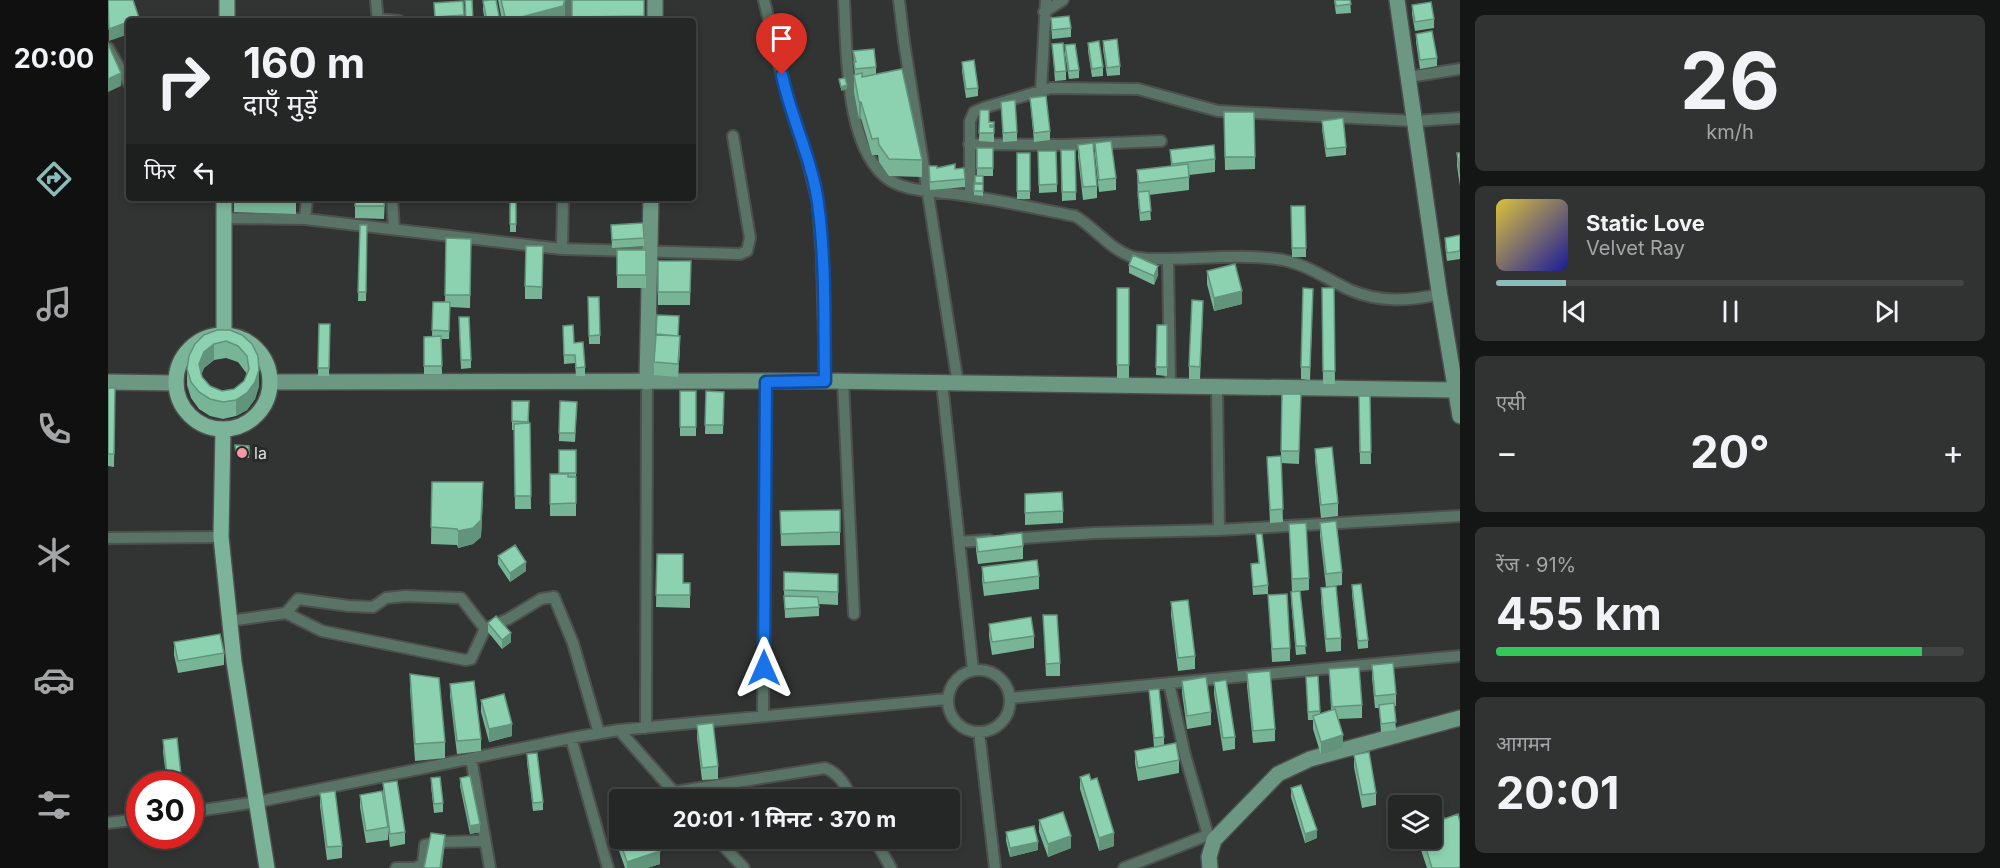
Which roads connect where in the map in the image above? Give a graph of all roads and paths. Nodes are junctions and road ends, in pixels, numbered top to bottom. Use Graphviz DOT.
graph roads {
  1 [pos="227,0"];
  2 [pos="376,0"];
  3 [pos="567,0"];
  4 [pos="655,0"];
  5 [pos="764,0"];
  6 [pos="844,0"];
  7 [pos="899,0"];
  8 [pos="1046,0"];
  9 [pos="1063,0"];
  10 [pos="1397,0"];
  11 [pos="1044,12"];
  12 [pos="226,18"];
  13 [pos="378,18"];
  14 [pos="567,18"];
  15 [pos="655,18"];
  16 [pos="108,48"];
  17 [pos="1460,69"];
  18 [pos="1409,77"];
  19 [pos="126,79"];
  20 [pos="1041,91"];
  21 [pos="1460,118"];
  22 [pos="1415,121"];
  23 [pos="733,136"];
  24 [pos="1161,141"];
  25 [pos="969,144"];
  26 [pos="927,191"];
  27 [pos="970,196"];
  28 [pos="224,201"];
  29 [pos="307,201"];
  30 [pos="392,201"];
  31 [pos="563,201"];
  32 [pos="651,201"];
  33 [pos="224,218"];
  34 [pos="305,219"];
  35 [pos="394,229"];
  36 [pos="562,249"];
  37 [pos="650,252"];
  38 [pos="1168,260"];
  39 [pos="1441,294"];
  40 [pos="224,334"];
  41 [pos="825,381"];
  42 [pos="108,382"];
  43 [pos="270,382"];
  44 [pos="647,382"];
  45 [pos="766,382"];
  46 [pos="843,382"];
  47 [pos="176,383"];
  48 [pos="950,384"];
  49 [pos="1170,386"];
  50 [pos="1217,387"];
  51 [pos="1458,389"];
  52 [pos="1460,416"];
  53 [pos="223,429"];
  54 [pos="1460,516"];
  55 [pos="1219,530"];
  56 [pos="221,537"];
  57 [pos="108,538"];
  58 [pos="959,542"];
  59 [pos="286,613"];
  60 [pos="854,614"];
  61 [pos="229,621"];
  62 [pos="485,629"];
  63 [pos="1460,656"];
  64 [pos="973,670"];
  65 [pos="1169,683"];
  66 [pos="1010,698"];
  67 [pos="948,699"];
  68 [pos="763,716"];
  69 [pos="1460,718"];
  70 [pos="646,728"];
  71 [pos="619,730"];
  72 [pos="979,732"];
  73 [pos="599,733"];
  74 [pos="571,738"];
  75 [pos="471,758"];
  76 [pos="672,789"];
  77 [pos="715,789"];
  78 [pos="847,789"];
  79 [pos="257,802"];
  80 [pos="204,810"];
  81 [pos="126,821"];
  82 [pos="108,823"];
  83 [pos="1211,838"];
  84 [pos="484,841"];
  85 [pos="726,849"];
  86 [pos="880,849"];
  87 [pos="267,868"];
  88 [pos="396,868"];
  89 [pos="411,868"];
  90 [pos="415,868"];
  91 [pos="490,868"];
  92 [pos="608,868"];
  93 [pos="744,868"];
  94 [pos="891,868"];
  95 [pos="995,868"];
  96 [pos="1124,868"];
  97 [pos="1210,868"];
  1 -- 12 [label="main road"];
  2 -- 13 [label="street"];
  3 -- 14 [label="street"];
  4 -- 15 [label="main road"];
  5 -- 41 [label="street"];
  6 -- 26 [label="street"];
  7 -- 26 [label="street"];
  8 -- 11 [label="street"];
  9 -- 11 [label="street"];
  10 -- 18 [label="main road"];
  11 -- 20 [label="street"];
  16 -- 19 [label="street"];
  17 -- 18 [label="street"];
  18 -- 22 [label="main road"];
  20 -- 22 [label="street"];
  20 -- 25 [label="street"];
  21 -- 22 [label="street"];
  22 -- 39 [label="main road"];
  23 -- 37 [label="street"];
  24 -- 25 [label="street"];
  25 -- 27 [label="street"];
  26 -- 27 [label="street"];
  26 -- 48 [label="street"];
  27 -- 38 [label="street"];
  28 -- 33 [label="main road"];
  29 -- 34 [label="street"];
  30 -- 35 [label="street"];
  31 -- 36 [label="street"];
  32 -- 37 [label="main road"];
  33 -- 34 [label="street"];
  33 -- 40 [label="main road"];
  34 -- 35 [label="street"];
  35 -- 36 [label="street"];
  36 -- 37 [label="street"];
  37 -- 44 [label="main road"];
  38 -- 39 [label="street"];
  38 -- 49 [label="street"];
  39 -- 51 [label="main road"];
  40 -- 43 [label="main road"];
  40 -- 47 [label="main road"];
  41 -- 45 [label="main road"];
  41 -- 46 [label="main road"];
  42 -- 47 [label="main road"];
  43 -- 44 [label="main road"];
  43 -- 53 [label="main road"];
  44 -- 45 [label="main road"];
  44 -- 70 [label="street"];
  45 -- 68 [label="street"];
  46 -- 48 [label="main road"];
  46 -- 60 [label="street"];
  47 -- 53 [label="main road"];
  48 -- 49 [label="main road"];
  48 -- 58 [label="street"];
  49 -- 50 [label="main road"];
  50 -- 51 [label="main road"];
  50 -- 55 [label="street"];
  51 -- 52 [label="main road"];
  53 -- 56 [label="main road"];
  54 -- 55 [label="street"];
  55 -- 58 [label="street"];
  56 -- 57 [label="street"];
  56 -- 61 [label="main road"];
  58 -- 64 [label="street"];
  59 -- 61 [label="street"];
  59 -- 62 [label="street"];
  59 -- 62 [label="street"];
  61 -- 79 [label="main road"];
  62 -- 73 [label="street"];
  63 -- 65 [label="street"];
  64 -- 66 [label="street"];
  64 -- 67 [label="street"];
  65 -- 66 [label="street"];
  65 -- 83 [label="street"];
  66 -- 72 [label="street"];
  67 -- 68 [label="street"];
  67 -- 72 [label="street"];
  68 -- 70 [label="street"];
  69 -- 83 [label="main road"];
  70 -- 71 [label="street"];
  71 -- 73 [label="street"];
  71 -- 76 [label="street"];
  72 -- 95 [label="street"];
  73 -- 74 [label="street"];
  74 -- 75 [label="street"];
  74 -- 92 [label="street"];
  75 -- 79 [label="street"];
  75 -- 84 [label="street"];
  77 -- 78 [label="street"];
  79 -- 80 [label="street"];
  79 -- 87 [label="main road"];
  81 -- 82 [label="street"];
  83 -- 96 [label="street"];
  83 -- 97 [label="main road"];
  84 -- 90 [label="street"];
  84 -- 91 [label="street"];
  85 -- 93 [label="street"];
  86 -- 94 [label="street"];
  88 -- 89 [label="street"];
}
